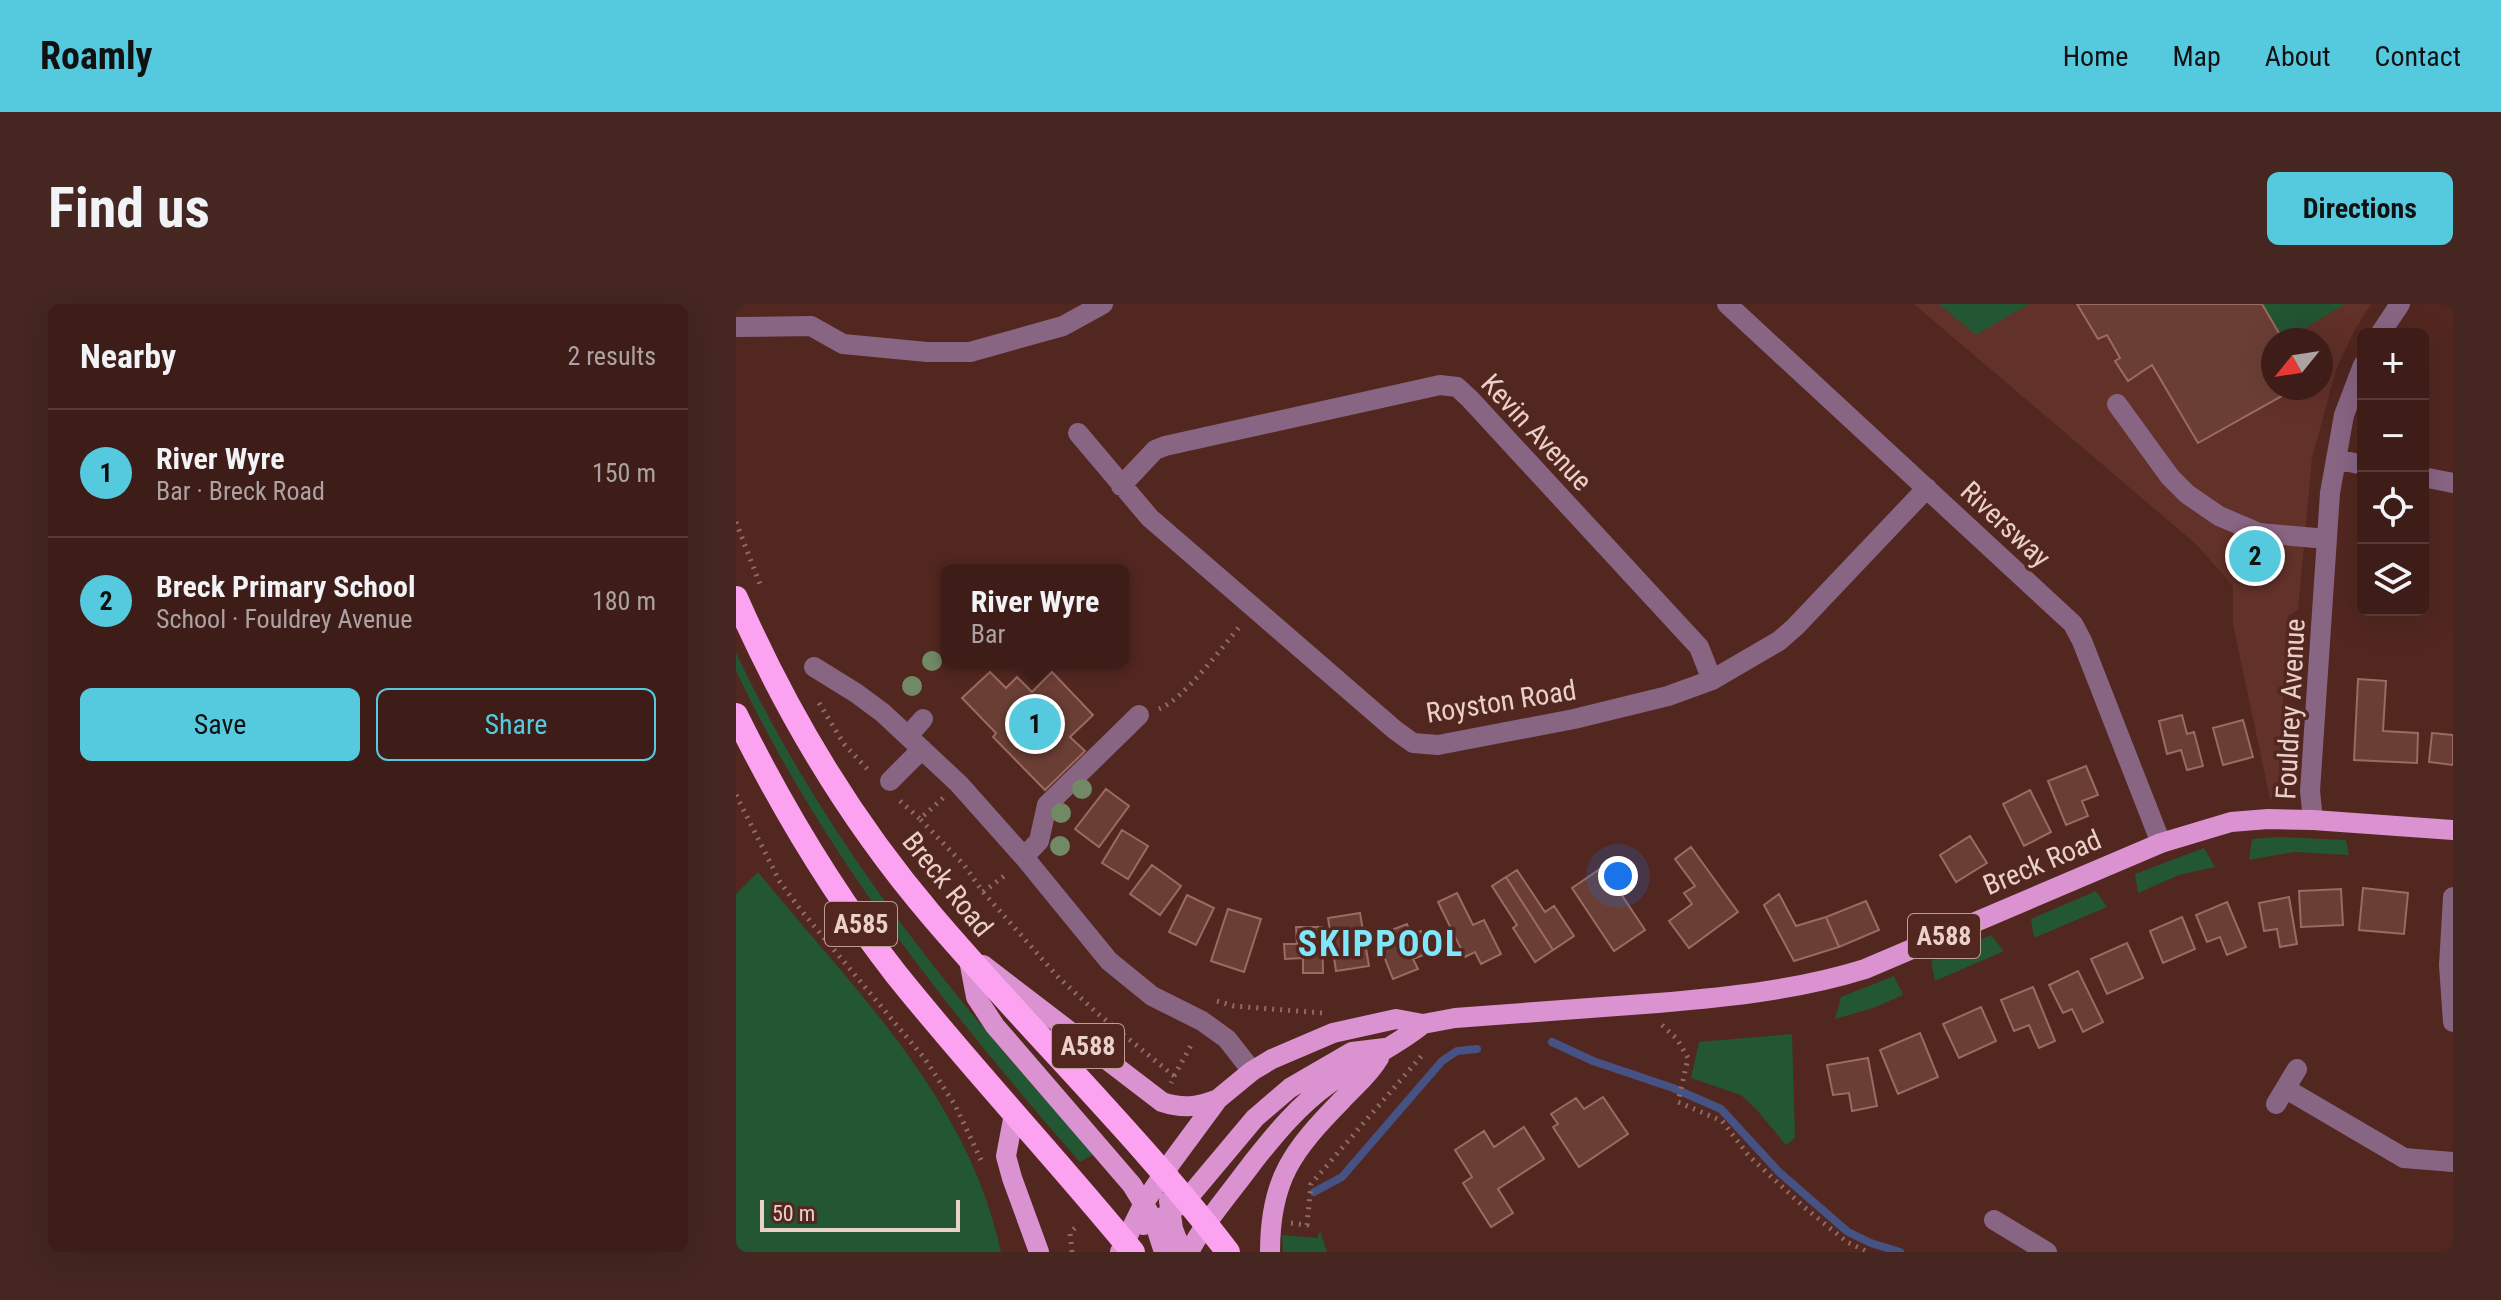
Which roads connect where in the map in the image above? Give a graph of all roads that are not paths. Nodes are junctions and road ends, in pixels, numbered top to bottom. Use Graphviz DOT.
graph roads {
  1 [pos="1103,304"];
  2 [pos="1727,304"];
  3 [pos="2400,304"];
  4 [pos="736,327"];
  5 [pos="2384,328"];
  6 [pos="2357,381"];
  7 [pos="2117,404"];
  8 [pos="1078,433"];
  9 [pos="2336,459"];
  10 [pos="2357,464"];
  11 [pos="2429,478"];
  12 [pos="2453,483"];
  13 [pos="1121,486"];
  14 [pos="1927,488"];
  15 [pos="2327,539"];
  16 [pos="736,598"];
  17 [pos="814,667"];
  18 [pos="1712,680"];
  19 [pos="1139,715"];
  20 [pos="736,718"];
  21 [pos="923,719"];
  22 [pos="915,742"];
  23 [pos="890,781"];
  24 [pos="2313,820"];
  25 [pos="2453,830"];
  26 [pos="2161,843"];
  27 [pos="1024,857"];
  28 [pos="2453,897"];
  29 [pos="968,955"];
  30 [pos="2453,1022"];
  31 [pos="1423,1024"];
  32 [pos="1385,1048"];
  33 [pos="2297,1069"];
  34 [pos="1252,1071"];
  35 [pos="1218,1099"];
  36 [pos="1273,1102"];
  37 [pos="1014,1114"];
  38 [pos="1282,1126"];
  39 [pos="2453,1162"];
  40 [pos="1288,1164"];
  41 [pos="1164,1173"];
  42 [pos="1164,1209"];
  43 [pos="1994,1220"];
  44 [pos="1127,1243"];
  45 [pos="1180,1246"];
  46 [pos="1225,1249"];
  47 [pos="2041,1250"];
  48 [pos="1039,1252"];
  49 [pos="1270,1252"];
  1 -- 4 [label="street"];
  2 -- 14 [label="street, Riversway"];
  3 -- 5 [label="street"];
  6 -- 9 [label="street, Fouldrey Avenue"];
  7 -- 15 [label="street"];
  8 -- 13 [label="street, Royston Road"];
  9 -- 10 [label="street"];
  9 -- 15 [label="street, Fouldrey Avenue"];
  11 -- 12 [label="street"];
  13 -- 18 [label="street, Royston Road"];
  13 -- 18 [label="street, Kevin Avenue"];
  14 -- 18 [label="street, Royston Road"];
  14 -- 26 [label="street, Riversway"];
  15 -- 24 [label="street, Fouldrey Avenue"];
  16 -- 29 [label="highway, Breck Road / A585"];
  17 -- 22 [label="street"];
  19 -- 27 [label="street"];
  20 -- 37 [label="highway, A585"];
  21 -- 22 [label="street"];
  22 -- 23 [label="street"];
  22 -- 27 [label="street"];
  24 -- 25 [label="main road, Breck Road / A588"];
  24 -- 26 [label="main road, Breck Road / A588"];
  26 -- 31 [label="main road, Breck Road / A588"];
  27 -- 34 [label="street"];
  28 -- 30 [label="street"];
  29 -- 35 [label="main road, A588"];
  29 -- 41 [label="highway, Breck Road / A585"];
  29 -- 42 [label="main road"];
  31 -- 32 [label="main road, Breck Road / A588"];
  31 -- 34 [label="main road, Breck Road / A588"];
  32 -- 36 [label="main road, A588"];
  32 -- 38 [label="main road, Breck Road / A588"];
  32 -- 40 [label="main road, A588"];
  33 -- 39 [label="street"];
  34 -- 35 [label="main road, Breck Road / A588"];
  34 -- 36 [label="main road"];
  35 -- 41 [label="main road, A588"];
  36 -- 38 [label="main road"];
  36 -- 42 [label="main road, A588"];
  37 -- 44 [label="highway, A585"];
  37 -- 48 [label="main road"];
  38 -- 40 [label="main road"];
  38 -- 45 [label="main road, A588"];
  40 -- 49 [label="main road, A588"];
  41 -- 42 [label="highway, A585"];
  41 -- 42 [label="main road, A588"];
  42 -- 44 [label="main road"];
  42 -- 45 [label="highway, A585"];
  42 -- 45 [label="main road"];
  43 -- 47 [label="street"];
  45 -- 46 [label="highway, A585"];
}
